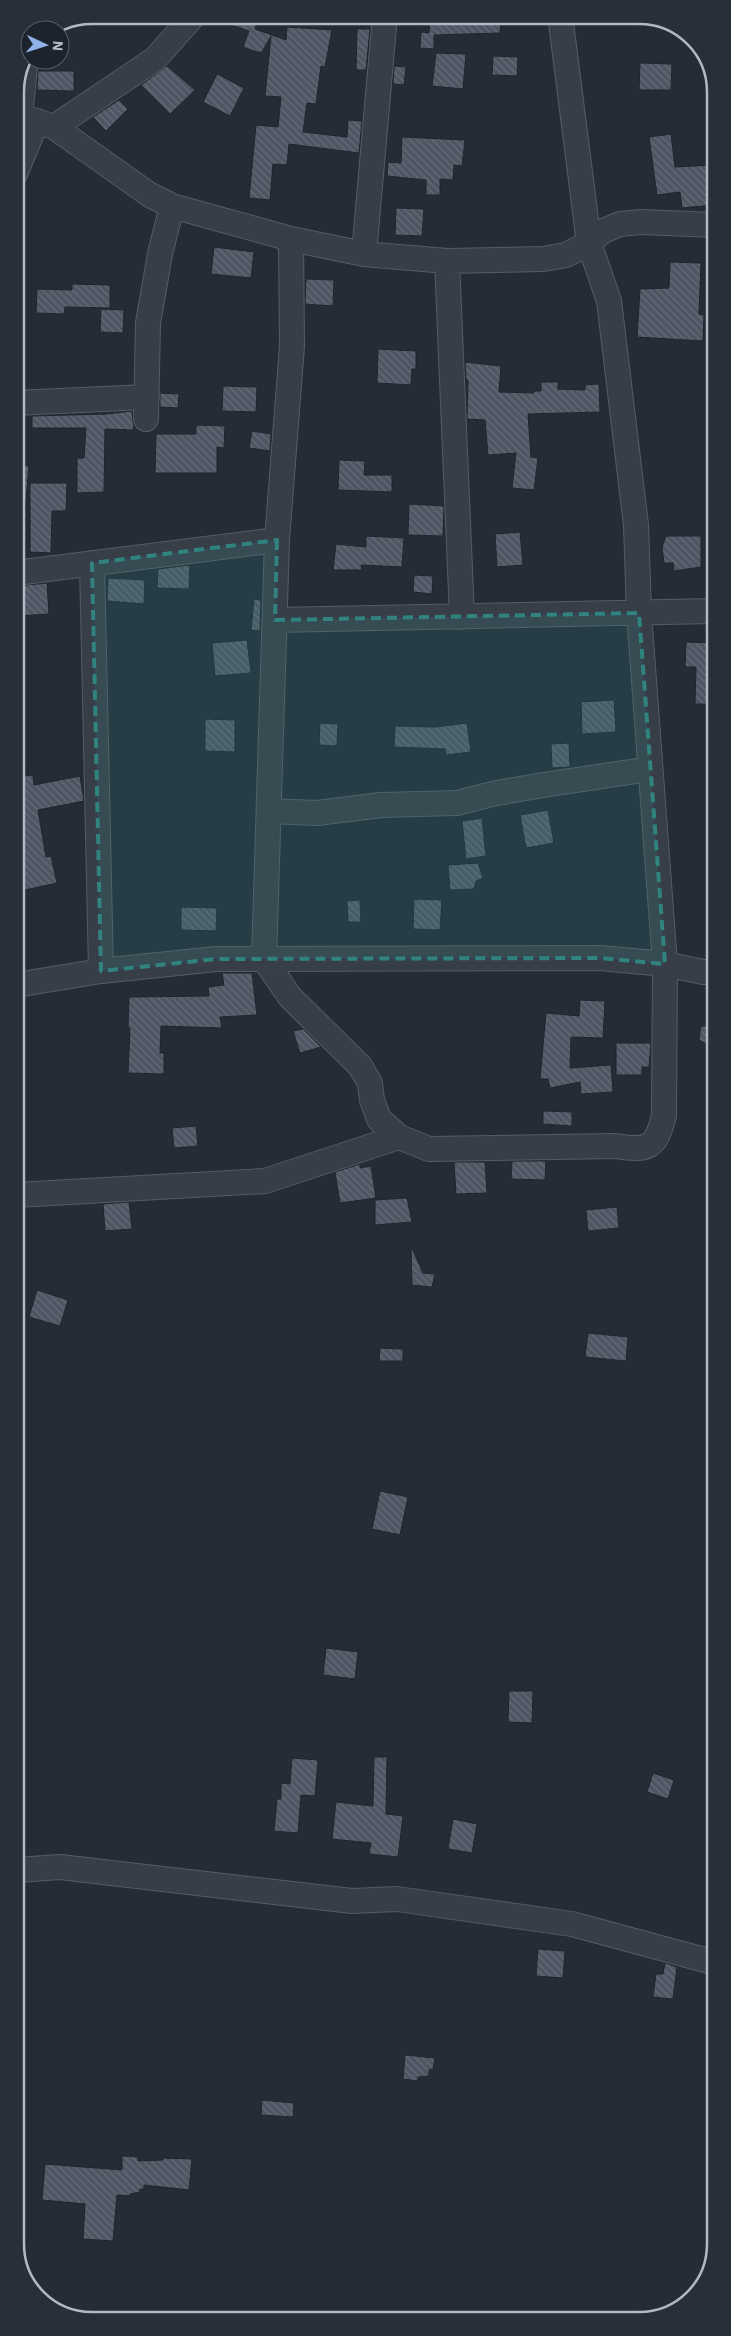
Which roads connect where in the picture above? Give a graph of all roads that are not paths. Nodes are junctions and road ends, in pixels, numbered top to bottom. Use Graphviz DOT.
graph roads {
  1 [pos="186,24"];
  2 [pos="384,24"];
  3 [pos="561,24"];
  4 [pos="26,75"];
  5 [pos="32,120"];
  6 [pos="24,145"];
  7 [pos="172,206"];
  8 [pos="707,225"];
  9 [pos="291,238"];
  10 [pos="589,243"];
  11 [pos="364,254"];
  12 [pos="447,261"];
  13 [pos="24,403"];
  14 [pos="277,540"];
  15 [pos="92,563"];
  16 [pos="24,572"];
  17 [pos="707,611"];
  18 [pos="639,613"];
  19 [pos="462,617"];
  20 [pos="275,620"];
  21 [pos="650,770"];
  22 [pos="269,811"];
  23 [pos="264,959"];
  24 [pos="665,964"];
  25 [pos="101,971"];
  26 [pos="707,972"];
  27 [pos="24,984"];
  28 [pos="399,1137"];
  29 [pos="24,1195"];
  30 [pos="24,1870"];
  31 [pos="707,1961"];
  1 -- 5 [label="street"];
  2 -- 11 [label="street"];
  3 -- 10 [label="street"];
  4 -- 5 [label="street"];
  5 -- 6 [label="street"];
  5 -- 7 [label="street"];
  7 -- 9 [label="street"];
  7 -- 13 [label="street"];
  8 -- 10 [label="street"];
  9 -- 11 [label="street"];
  9 -- 14 [label="street"];
  10 -- 12 [label="street"];
  10 -- 18 [label="street"];
  11 -- 12 [label="street"];
  12 -- 19 [label="street"];
  14 -- 15 [label="street"];
  14 -- 20 [label="street"];
  15 -- 16 [label="street"];
  15 -- 25 [label="street"];
  17 -- 18 [label="street"];
  18 -- 19 [label="street"];
  18 -- 21 [label="street"];
  19 -- 20 [label="street"];
  20 -- 22 [label="street"];
  21 -- 22 [label="street"];
  21 -- 24 [label="street"];
  22 -- 23 [label="street"];
  23 -- 24 [label="street"];
  23 -- 25 [label="street"];
  23 -- 28 [label="street"];
  24 -- 26 [label="street"];
  24 -- 28 [label="street"];
  25 -- 27 [label="street"];
  28 -- 29 [label="street"];
  30 -- 31 [label="street"];
}
